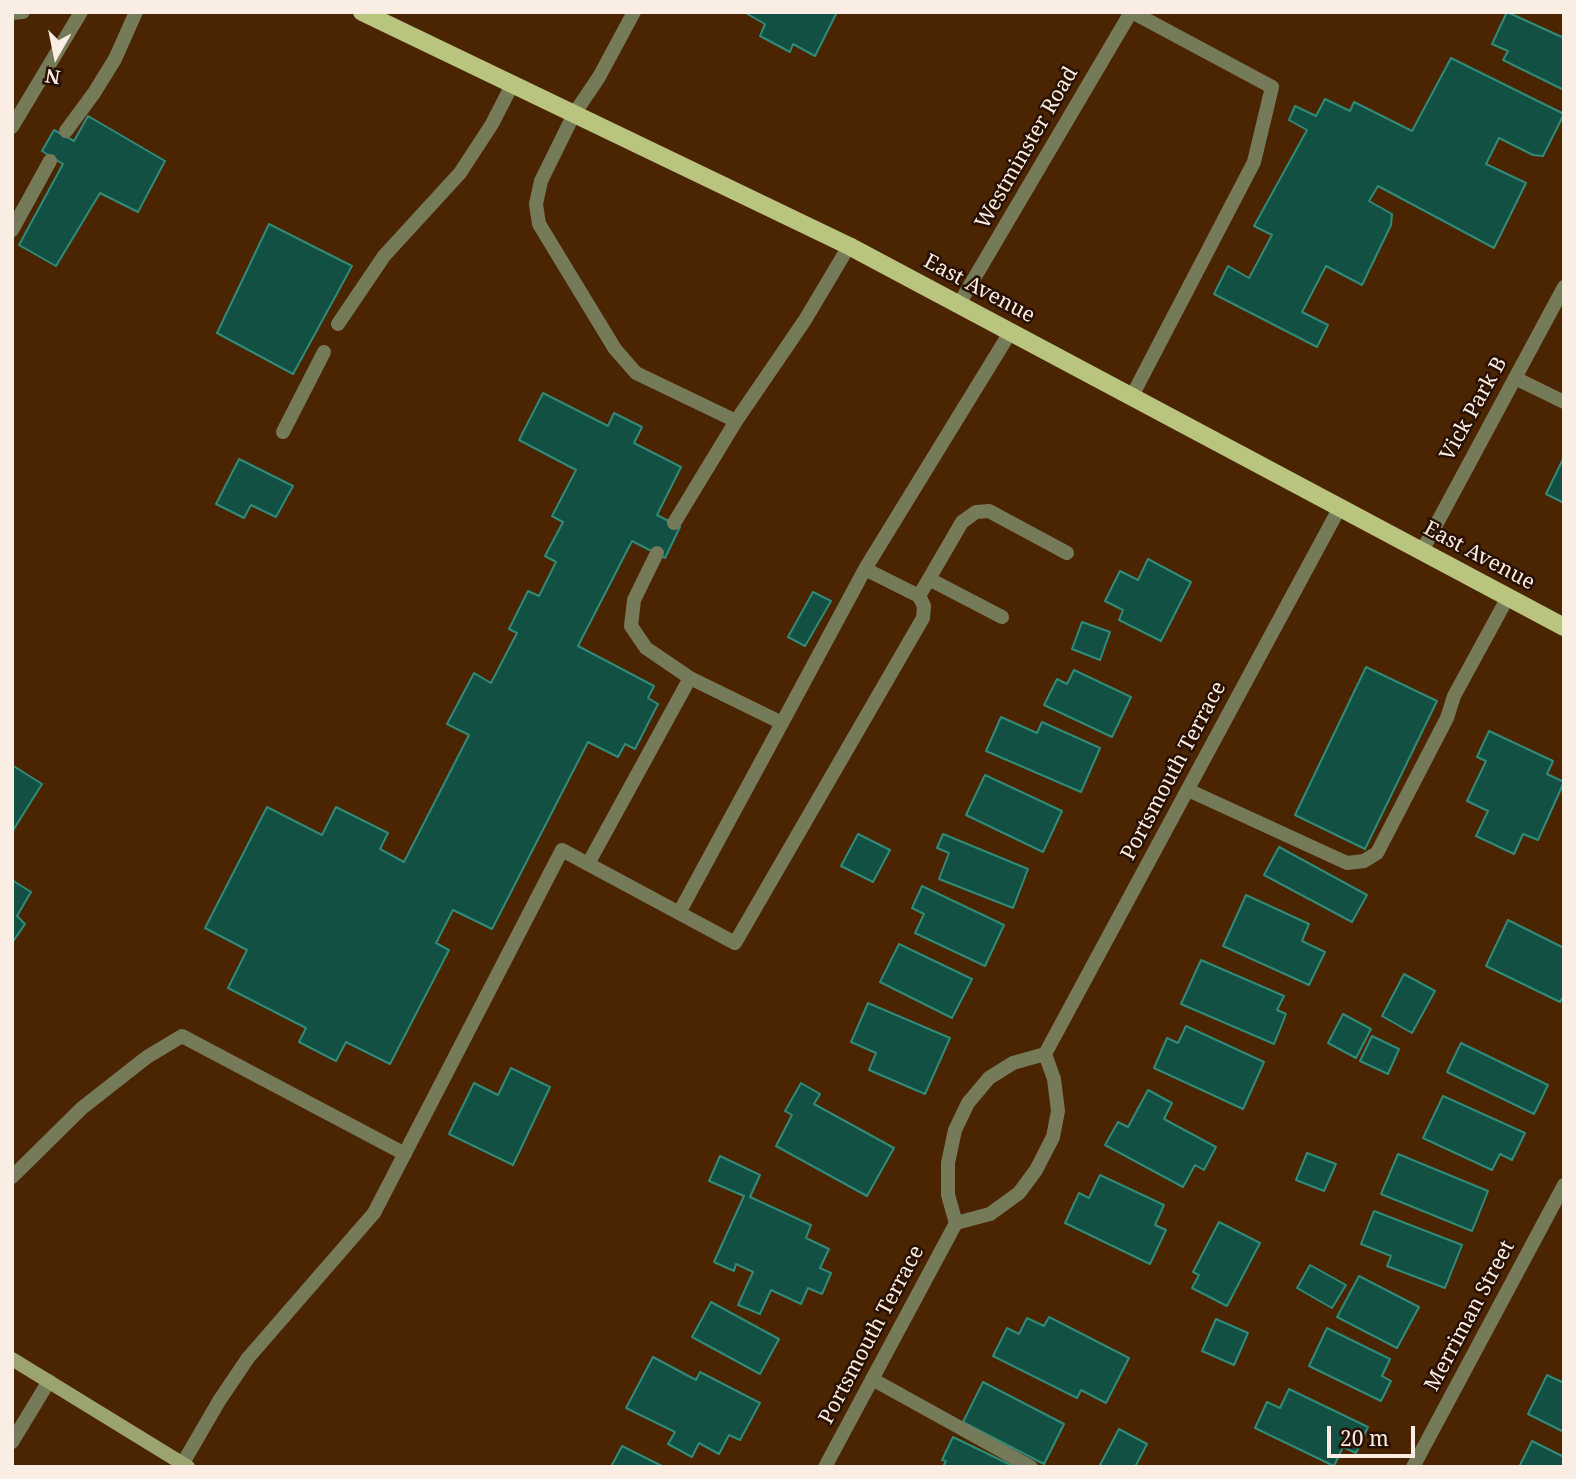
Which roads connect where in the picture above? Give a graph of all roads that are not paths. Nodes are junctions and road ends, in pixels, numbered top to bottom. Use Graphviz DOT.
graph roads {
  1 [pos="23,12"];
  2 [pos="81,12"];
  3 [pos="136,12"];
  4 [pos="362,12"];
  5 [pos="634,12"];
  6 [pos="1131,12"];
  7 [pos="12,13"];
  8 [pos="512,85"];
  9 [pos="574,114"];
  10 [pos="12,127"];
  11 [pos="66,131"];
  12 [pos="50,161"];
  13 [pos="12,230"];
  14 [pos="849,246"];
  15 [pos="1564,286"];
  16 [pos="959,304"];
  17 [pos="338,324"];
  18 [pos="1011,331"];
  19 [pos="324,352"];
  20 [pos="1515,378"];
  21 [pos="1132,396"];
  22 [pos="1564,402"];
  23 [pos="736,421"];
  24 [pos="284,432"];
  25 [pos="1340,507"];
  26 [pos="674,523"];
  27 [pos="1422,551"];
  28 [pos="1067,553"];
  29 [pos="657,554"];
  30 [pos="866,569"];
  31 [pos="929,579"];
  32 [pos="919,596"];
  33 [pos="1508,597"];
  34 [pos="1002,617"];
  35 [pos="1564,627"];
  36 [pos="690,678"];
  37 [pos="782,723"];
  38 [pos="1188,790"];
  39 [pos="588,864"];
  40 [pos="679,913"];
  41 [pos="1045,1055"];
  42 [pos="405,1154"];
  43 [pos="12,1177"];
  44 [pos="1564,1185"];
  45 [pos="956,1223"];
  46 [pos="12,1359"];
  47 [pos="872,1379"];
  48 [pos="49,1381"];
  49 [pos="12,1443"];
  50 [pos="186,1465"];
  51 [pos="825,1467"];
  52 [pos="1031,1467"];
  53 [pos="1413,1467"];
  1 -- 7 [label="street"];
  2 -- 10 [label="street"];
  3 -- 11 [label="street"];
  4 -- 8 [label="main road, East Avenue"];
  5 -- 9 [label="street"];
  6 -- 16 [label="street, Westminster Road"];
  6 -- 21 [label="street"];
  8 -- 9 [label="main road, East Avenue"];
  8 -- 17 [label="street"];
  9 -- 14 [label="main road, East Avenue"];
  9 -- 23 [label="street"];
  12 -- 13 [label="street"];
  14 -- 16 [label="main road, East Avenue"];
  14 -- 23 [label="street"];
  15 -- 20 [label="street, Vick Park B"];
  16 -- 18 [label="main road, East Avenue"];
  18 -- 21 [label="main road, East Avenue"];
  18 -- 30 [label="street"];
  19 -- 24 [label="street"];
  20 -- 22 [label="street"];
  20 -- 27 [label="street, Vick Park B"];
  21 -- 25 [label="main road, East Avenue"];
  23 -- 26 [label="street"];
  25 -- 27 [label="main road, East Avenue"];
  25 -- 38 [label="street, Portsmouth Terrace"];
  27 -- 33 [label="main road, East Avenue"];
  28 -- 31 [label="street"];
  29 -- 36 [label="street"];
  30 -- 32 [label="street"];
  30 -- 37 [label="street"];
  31 -- 32 [label="street"];
  31 -- 34 [label="street"];
  32 -- 40 [label="street"];
  33 -- 35 [label="main road, East Avenue"];
  33 -- 38 [label="street"];
  36 -- 37 [label="street"];
  36 -- 39 [label="street"];
  37 -- 40 [label="street"];
  38 -- 41 [label="street, Portsmouth Terrace"];
  39 -- 40 [label="street"];
  39 -- 42 [label="street"];
  41 -- 45 [label="street"];
  41 -- 45 [label="street"];
  42 -- 43 [label="street"];
  42 -- 50 [label="street"];
  44 -- 53 [label="street, Merriman Street"];
  45 -- 47 [label="street, Portsmouth Terrace"];
  46 -- 48 [label="main road"];
  47 -- 51 [label="street, Portsmouth Terrace"];
  47 -- 52 [label="street"];
  48 -- 49 [label="street"];
  48 -- 50 [label="main road"];
}
